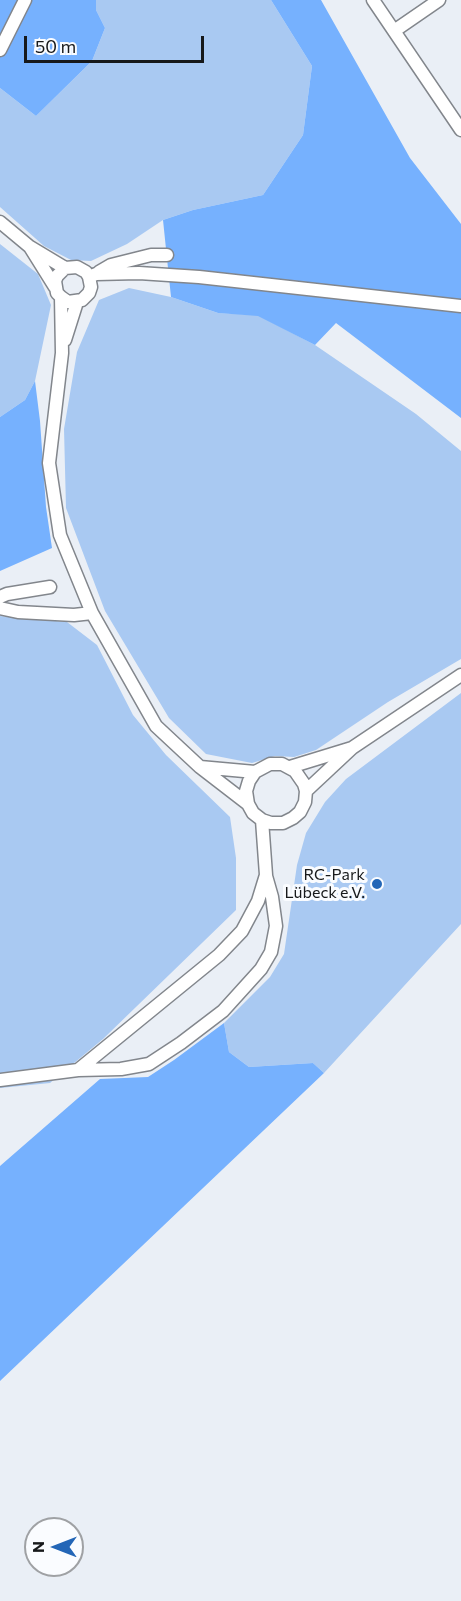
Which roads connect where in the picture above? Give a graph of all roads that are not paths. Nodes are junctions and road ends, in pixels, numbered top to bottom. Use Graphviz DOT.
graph roads {
  1 [pos="25,0"];
  2 [pos="373,0"];
  3 [pos="439,0"];
  4 [pos="394,31"];
  5 [pos="0,50"];
  6 [pos="461,130"];
  7 [pos="0,222"];
  8 [pos="30,247"];
  9 [pos="167,255"];
  10 [pos="65,268"];
  11 [pos="93,275"];
  12 [pos="58,292"];
  13 [pos="76,302"];
  14 [pos="461,306"];
  15 [pos="62,353"];
  16 [pos="51,587"];
  17 [pos="0,597"];
  18 [pos="0,608"];
  19 [pos="92,613"];
  20 [pos="461,675"];
  21 [pos="352,748"];
  22 [pos="200,767"];
  23 [pos="290,767"];
  24 [pos="255,772"];
  25 [pos="306,791"];
  26 [pos="248,804"];
  27 [pos="262,820"];
  28 [pos="266,875"];
  29 [pos="78,1070"];
  30 [pos="0,1080"];
  1 -- 5 [label="lane"];
  2 -- 4 [label="lane"];
  3 -- 4 [label="lane"];
  4 -- 6 [label="lane"];
  7 -- 8 [label="lane"];
  8 -- 10 [label="lane"];
  8 -- 12 [label="lane"];
  9 -- 11 [label="lane"];
  10 -- 11 [label="lane"];
  10 -- 12 [label="lane"];
  11 -- 13 [label="lane"];
  11 -- 14 [label="lane"];
  12 -- 13 [label="lane"];
  12 -- 15 [label="lane"];
  13 -- 15 [label="lane"];
  15 -- 19 [label="lane"];
  16 -- 17 [label="lane"];
  18 -- 19 [label="lane"];
  19 -- 22 [label="lane"];
  20 -- 21 [label="lane"];
  21 -- 23 [label="lane"];
  21 -- 25 [label="lane"];
  22 -- 24 [label="lane"];
  22 -- 26 [label="lane"];
  23 -- 24 [label="lane"];
  23 -- 25 [label="lane"];
  24 -- 26 [label="lane"];
  25 -- 27 [label="lane"];
  26 -- 27 [label="lane"];
  27 -- 28 [label="lane"];
  28 -- 29 [label="lane"];
  28 -- 29 [label="lane"];
  29 -- 30 [label="lane"];
}
